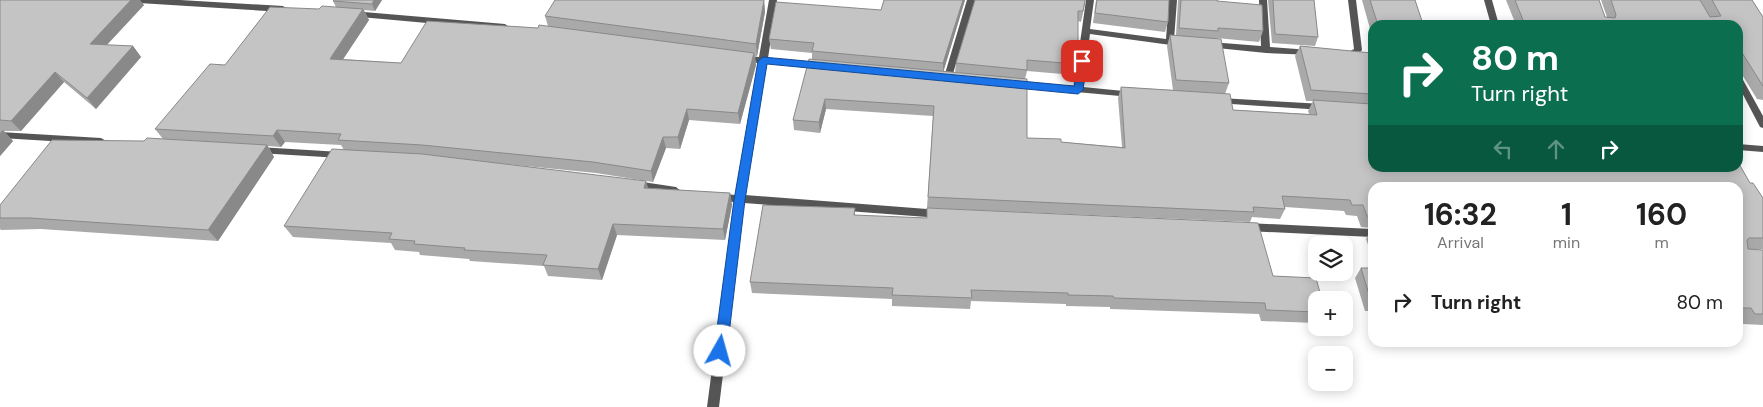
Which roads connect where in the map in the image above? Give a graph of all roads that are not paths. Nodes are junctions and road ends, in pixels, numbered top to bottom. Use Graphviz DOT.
graph roads {
  1 [pos="139,0"];
  2 [pos="773,0"];
  3 [pos="971,0"];
  4 [pos="1090,0"];
  5 [pos="1173,0"];
  6 [pos="1264,0"];
  7 [pos="1352,0"];
  8 [pos="1488,0"];
  9 [pos="289,9"];
  10 [pos="338,13"];
  11 [pos="1494,20"];
  12 [pos="514,28"];
  13 [pos="1086,31"];
  14 [pos="1170,42"];
  15 [pos="1189,44"];
  16 [pos="1199,44"];
  17 [pos="1266,50"];
  18 [pos="1320,54"];
  19 [pos="1339,55"];
  20 [pos="734,57"];
  21 [pos="763,61"];
  22 [pos="831,67"];
  23 [pos="948,77"];
  24 [pos="1003,83"];
  25 [pos="1743,87"];
  26 [pos="1078,90"];
  27 [pos="1143,95"];
  28 [pos="1209,100"];
  29 [pos="1334,108"];
  30 [pos="1763,125"];
  31 [pos="0,135"];
  32 [pos="111,141"];
  33 [pos="1743,147"];
  34 [pos="245,149"];
  35 [pos="1763,149"];
  36 [pos="351,156"];
  37 [pos="625,184"];
  38 [pos="682,192"];
  39 [pos="711,196"];
  40 [pos="740,200"];
  41 [pos="950,215"];
  42 [pos="1238,227"];
  43 [pos="1368,233"];
  44 [pos="713,407"];
  1 -- 9 [label="street"];
  2 -- 21 [label="street"];
  3 -- 23 [label="street"];
  4 -- 13 [label="street"];
  5 -- 14 [label="street"];
  6 -- 17 [label="street"];
  7 -- 19 [label="street"];
  8 -- 11 [label="street"];
  10 -- 12 [label="street"];
  13 -- 14 [label="street"];
  13 -- 26 [label="street"];
  14 -- 15 [label="street"];
  16 -- 17 [label="street"];
  17 -- 18 [label="street"];
  20 -- 21 [label="street"];
  21 -- 22 [label="street"];
  21 -- 40 [label="street"];
  24 -- 26 [label="street"];
  25 -- 30 [label="street"];
  26 -- 27 [label="street"];
  28 -- 29 [label="street"];
  31 -- 32 [label="street"];
  33 -- 35 [label="street"];
  34 -- 36 [label="street"];
  37 -- 38 [label="street"];
  39 -- 40 [label="street"];
  40 -- 41 [label="street"];
  40 -- 44 [label="street"];
  42 -- 43 [label="street"];
}
